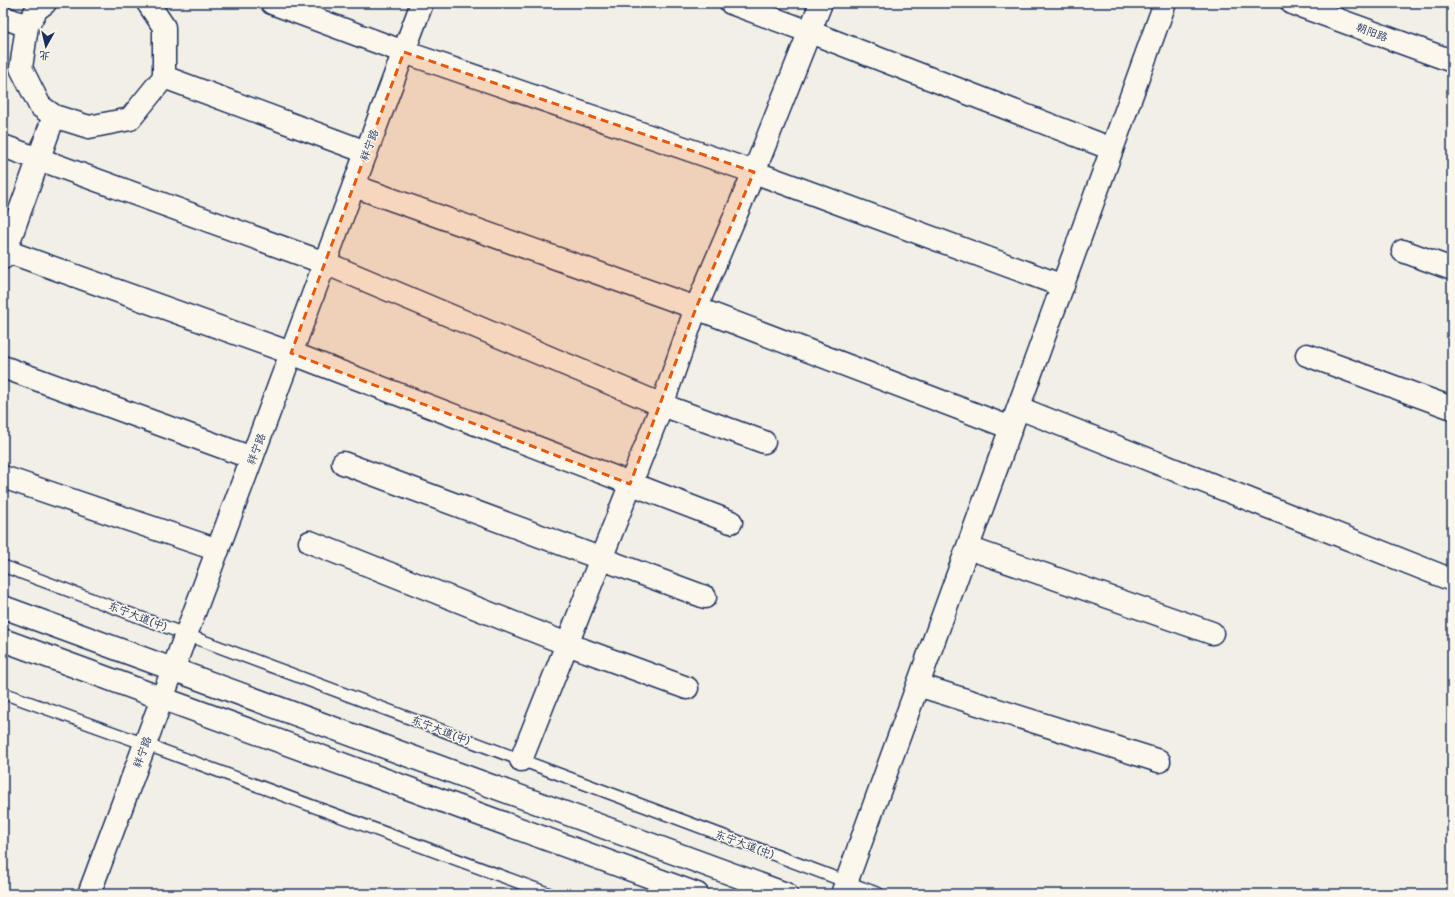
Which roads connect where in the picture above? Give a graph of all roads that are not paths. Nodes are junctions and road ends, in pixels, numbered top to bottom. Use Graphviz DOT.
graph roads {
  1 [pos="45,3"];
  2 [pos="148,3"];
  3 [pos="272,3"];
  4 [pos="422,3"];
  5 [pos="731,3"];
  6 [pos="821,3"];
  7 [pos="1165,3"];
  8 [pos="1292,3"];
  9 [pos="3,17"];
  10 [pos="27,26"];
  11 [pos="810,32"];
  12 [pos="404,52"];
  13 [pos="1452,61"];
  14 [pos="164,77"];
  15 [pos="54,116"];
  16 [pos="3,146"];
  17 [pos="1112,149"];
  18 [pos="366,152"];
  19 [pos="39,159"];
  20 [pos="754,172"];
  21 [pos="354,186"];
  22 [pos="1403,251"];
  23 [pos="4,253"];
  24 [pos="325,263"];
  25 [pos="1452,269"];
  26 [pos="1063,286"];
  27 [pos="696,308"];
  28 [pos="291,354"];
  29 [pos="1307,355"];
  30 [pos="3,368"];
  31 [pos="662,405"];
  32 [pos="1018,408"];
  33 [pos="1452,408"];
  34 [pos="1011,428"];
  35 [pos="764,442"];
  36 [pos="252,458"];
  37 [pos="343,463"];
  38 [pos="3,477"];
  39 [pos="630,484"];
  40 [pos="731,522"];
  41 [pos="310,542"];
  42 [pos="968,548"];
  43 [pos="218,550"];
  44 [pos="601,558"];
  45 [pos="3,566"];
  46 [pos="1452,580"];
  47 [pos="705,597"];
  48 [pos="3,607"];
  49 [pos="1212,633"];
  50 [pos="186,635"];
  51 [pos="3,640"];
  52 [pos="567,644"];
  53 [pos="173,670"];
  54 [pos="918,685"];
  55 [pos="687,688"];
  56 [pos="3,693"];
  57 [pos="162,698"];
  58 [pos="145,744"];
  59 [pos="521,760"];
  60 [pos="1159,761"];
  61 [pos="845,888"];
  62 [pos="89,894"];
  63 [pos="550,894"];
  64 [pos="697,894"];
  65 [pos="786,894"];
  66 [pos="879,894"];
  1 -- 10 [label="street"];
  2 -- 14 [label="street"];
  3 -- 12 [label="street"];
  4 -- 12 [label="street, 祥宁路"];
  5 -- 11 [label="street"];
  6 -- 11 [label="street"];
  7 -- 17 [label="street"];
  8 -- 13 [label="street, 朝阳路"];
  9 -- 10 [label="street"];
  10 -- 15 [label="street"];
  11 -- 17 [label="street"];
  11 -- 20 [label="street"];
  12 -- 18 [label="street, 祥宁路"];
  12 -- 20 [label="street"];
  14 -- 15 [label="street"];
  14 -- 18 [label="street"];
  15 -- 19 [label="street"];
  16 -- 19 [label="street"];
  17 -- 26 [label="street"];
  18 -- 21 [label="street, 祥宁路"];
  19 -- 23 [label="street"];
  19 -- 24 [label="street"];
  20 -- 26 [label="street"];
  20 -- 27 [label="street"];
  21 -- 24 [label="street, 祥宁路"];
  21 -- 27 [label="street"];
  22 -- 25 [label="street"];
  23 -- 28 [label="street"];
  24 -- 28 [label="street, 祥宁路"];
  24 -- 31 [label="street"];
  26 -- 32 [label="street"];
  27 -- 31 [label="street"];
  27 -- 34 [label="street"];
  28 -- 36 [label="street, 祥宁路"];
  28 -- 39 [label="street"];
  29 -- 33 [label="street"];
  30 -- 36 [label="street"];
  31 -- 35 [label="street"];
  31 -- 39 [label="street"];
  32 -- 34 [label="street"];
  32 -- 46 [label="street"];
  34 -- 42 [label="street"];
  36 -- 43 [label="street, 祥宁路"];
  37 -- 44 [label="street"];
  38 -- 43 [label="street"];
  39 -- 40 [label="street"];
  39 -- 44 [label="street"];
  41 -- 52 [label="street"];
  42 -- 49 [label="street"];
  42 -- 54 [label="street"];
  43 -- 50 [label="street, 祥宁路"];
  44 -- 47 [label="street"];
  44 -- 52 [label="street"];
  45 -- 50 [label="lane, 东宁大道(中)"];
  48 -- 53 [label="street"];
  50 -- 53 [label="street, 祥宁路"];
  50 -- 59 [label="lane, 东宁大道(中)"];
  51 -- 57 [label="street"];
  52 -- 55 [label="street"];
  52 -- 59 [label="street"];
  53 -- 57 [label="street, 祥宁路"];
  53 -- 65 [label="street"];
  54 -- 60 [label="street"];
  54 -- 61 [label="street"];
  56 -- 58 [label="lane"];
  57 -- 58 [label="street, 祥宁路"];
  57 -- 64 [label="street"];
  58 -- 62 [label="street, 祥宁路"];
  58 -- 63 [label="lane"];
  59 -- 61 [label="lane, 东宁大道(中)"];
  61 -- 66 [label="lane, 东宁大道(中)"];
}
